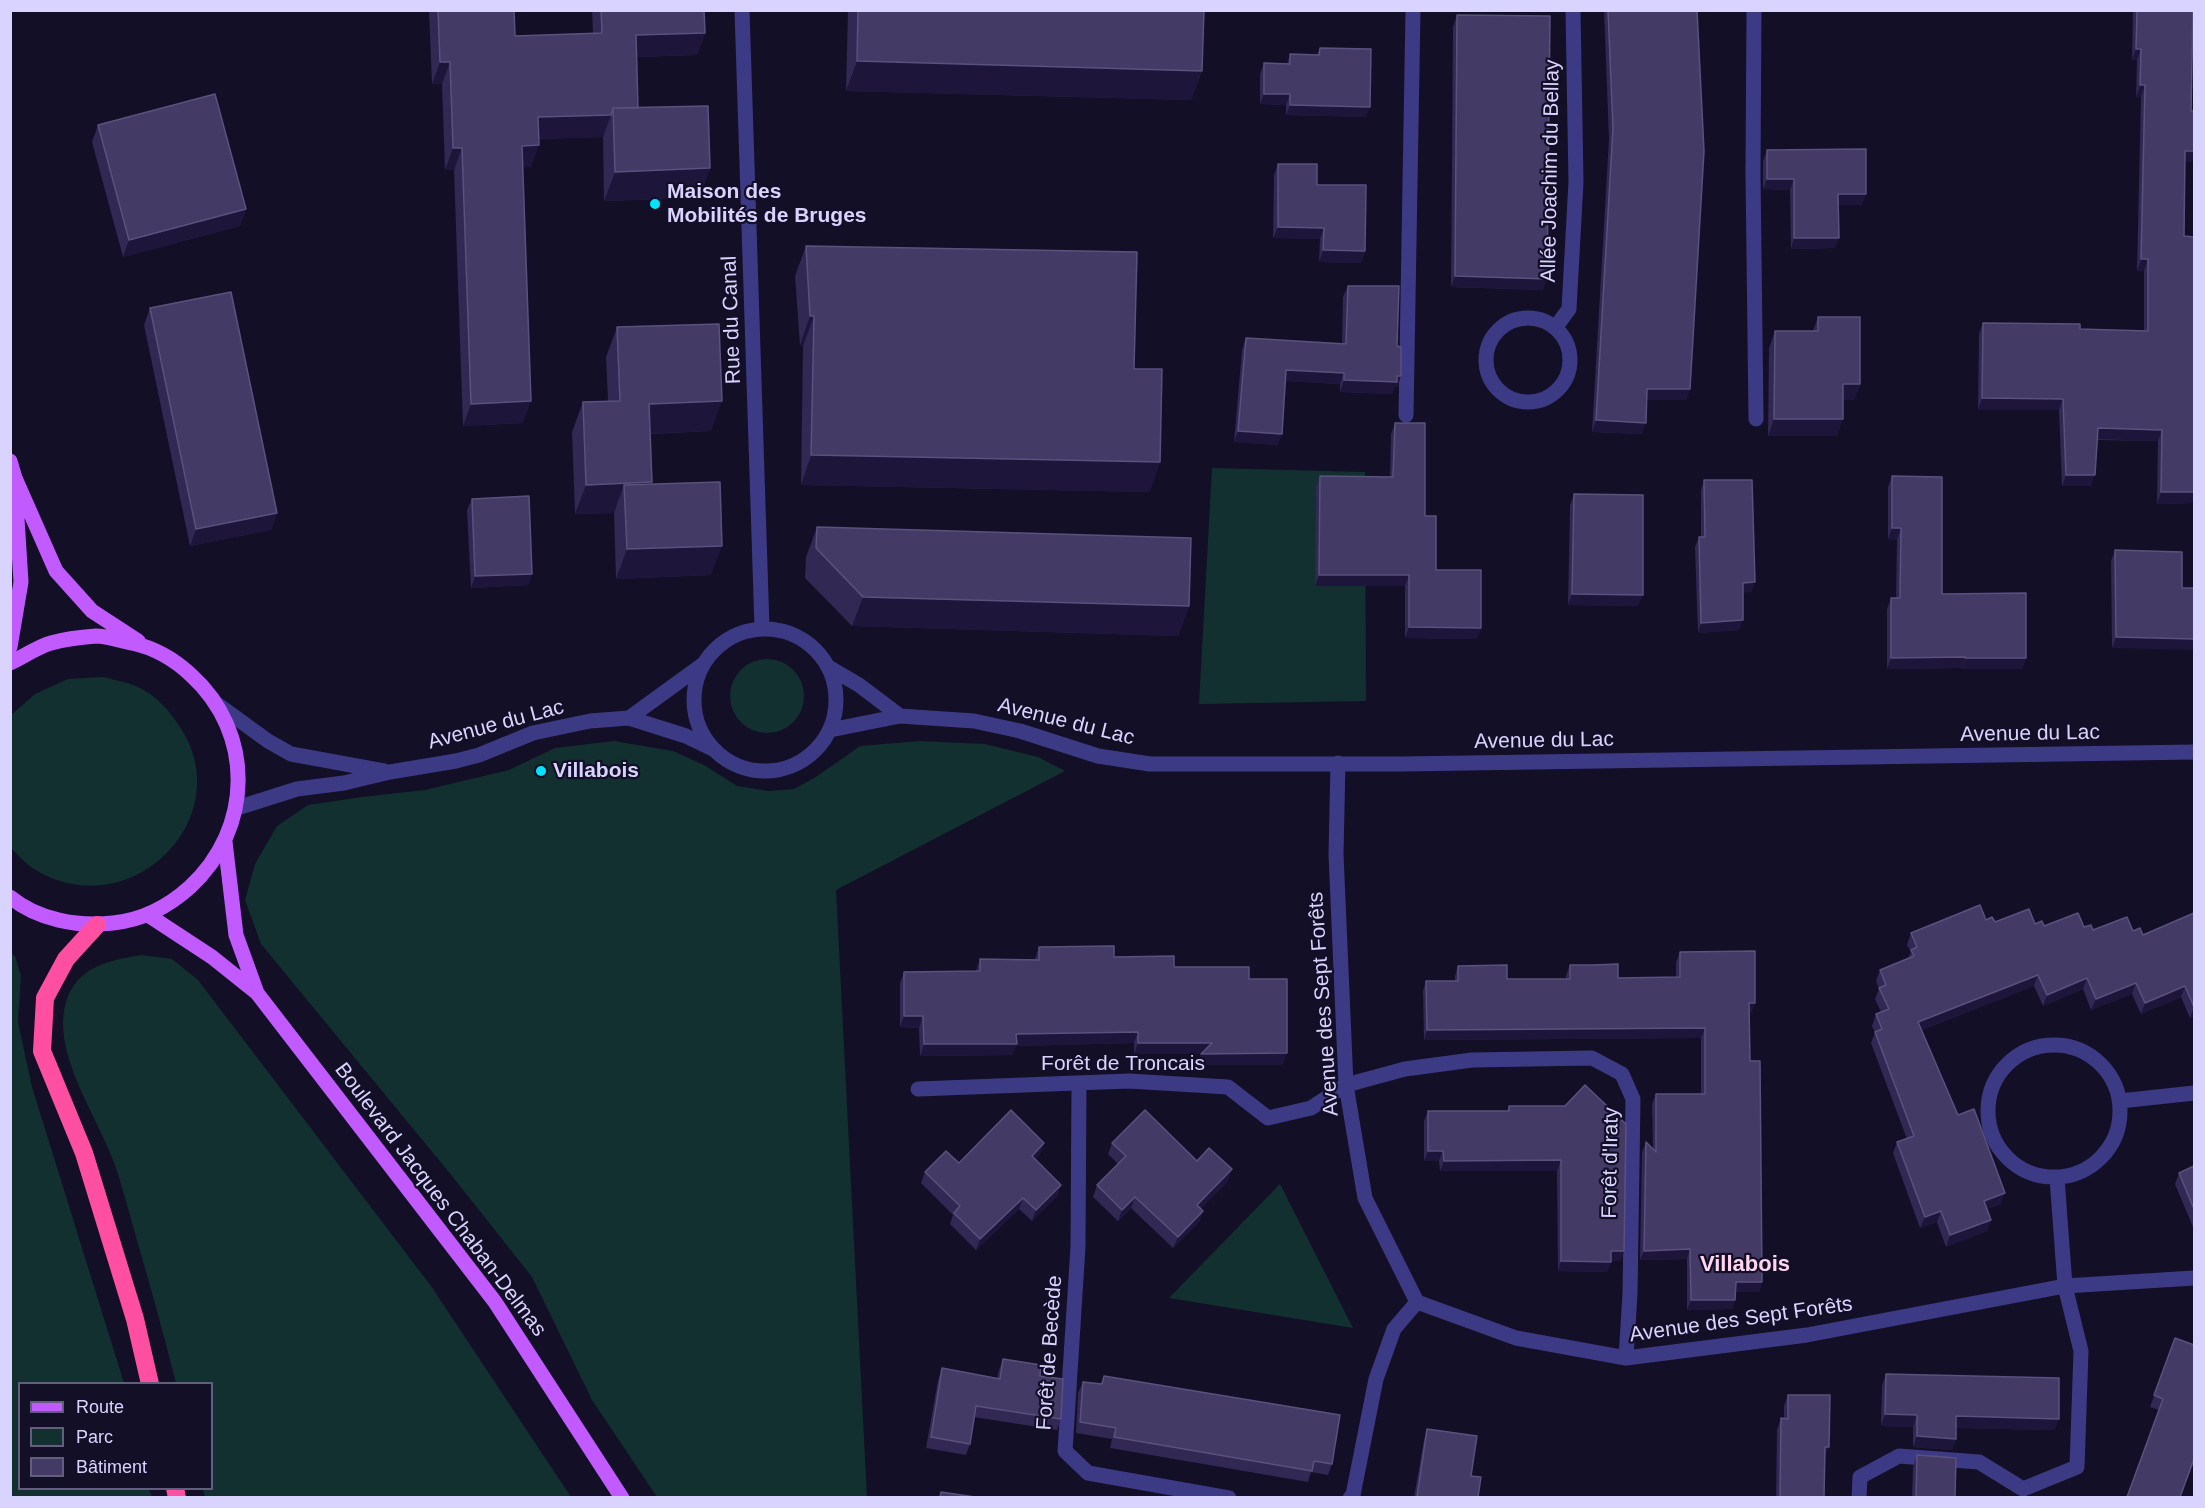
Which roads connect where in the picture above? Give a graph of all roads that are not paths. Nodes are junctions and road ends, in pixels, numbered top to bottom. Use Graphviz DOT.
graph roads {
  1 [pos="742,10"];
  2 [pos="1413,10"];
  3 [pos="1573,10"];
  4 [pos="1754,10"];
  5 [pos="1555,328"];
  6 [pos="1406,415"];
  7 [pos="1756,419"];
  8 [pos="10,461"];
  9 [pos="15,478"];
  10 [pos="762,628"];
  11 [pos="146,646"];
  12 [pos="10,647"];
  13 [pos="10,663"];
  14 [pos="703,664"];
  15 [pos="830,668"];
  16 [pos="217,704"];
  17 [pos="900,716"];
  18 [pos="629,718"];
  19 [pos="830,730"];
  20 [pos="715,750"];
  21 [pos="2194,752"];
  22 [pos="1338,763"];
  23 [pos="390,772"];
  24 [pos="237,808"];
  25 [pos="225,842"];
  26 [pos="10,897"];
  27 [pos="148,915"];
  28 [pos="97,925"];
  29 [pos="257,993"];
  30 [pos="1079,1083"];
  31 [pos="1346,1085"];
  32 [pos="918,1089"];
  33 [pos="2194,1093"];
  34 [pos="2120,1101"];
  35 [pos="2057,1178"];
  36 [pos="2194,1278"];
  37 [pos="2065,1286"];
  38 [pos="1417,1302"];
  39 [pos="1626,1358"];
  40 [pos="150,1382"];
  41 [pos="2021,1493"];
  42 [pos="622,1497"];
  43 [pos="1229,1497"];
  44 [pos="1350,1497"];
  45 [pos="1859,1497"];
  1 -- 10 [label="street, Rue du Canal"];
  2 -- 6 [label="street"];
  3 -- 5 [label="street, Allée Joachim du Bellay"];
  4 -- 7 [label="street"];
  5 -- 5 [label="street"];
  8 -- 9 [label="main road"];
  9 -- 11 [label="main road"];
  9 -- 12 [label="main road"];
  10 -- 14 [label="street"];
  10 -- 15 [label="street"];
  11 -- 13 [label="main road"];
  11 -- 16 [label="main road"];
  14 -- 18 [label="street"];
  14 -- 20 [label="street"];
  15 -- 17 [label="street"];
  15 -- 19 [label="street"];
  16 -- 23 [label="street, Avenue du Lac"];
  16 -- 24 [label="main road"];
  17 -- 19 [label="street, Avenue du Lac"];
  17 -- 22 [label="street, Avenue du Lac"];
  18 -- 20 [label="street, Avenue du Lac"];
  18 -- 23 [label="street, Avenue du Lac"];
  19 -- 20 [label="street"];
  21 -- 22 [label="street, Avenue du Lac"];
  22 -- 31 [label="street, Avenue des Sept Forêts"];
  23 -- 24 [label="street, Avenue du Lac"];
  24 -- 25 [label="main road"];
  25 -- 27 [label="main road"];
  25 -- 29 [label="main road, Boulevard Jacques Chaban-Delmas"];
  26 -- 28 [label="main road"];
  27 -- 28 [label="main road"];
  27 -- 29 [label="main road, Boulevard Jacques Chaban-Delmas"];
  28 -- 40 [label="highway"];
  29 -- 42 [label="main road, Boulevard Jacques Chaban-Delmas"];
  30 -- 31 [label="street, Forêt de Troncais"];
  30 -- 32 [label="street, Forêt de Troncais"];
  30 -- 43 [label="street, Forêt de Becède"];
  31 -- 38 [label="street, Avenue des Sept Forêts"];
  31 -- 39 [label="street, Forêt d'Iraty"];
  33 -- 34 [label="street"];
  34 -- 35 [label="street"];
  34 -- 35 [label="street"];
  35 -- 37 [label="street"];
  36 -- 37 [label="street, Avenue des Sept Forêts"];
  37 -- 39 [label="street, Avenue des Sept Forêts"];
  37 -- 41 [label="street"];
  38 -- 39 [label="street, Avenue des Sept Forêts"];
  38 -- 44 [label="street"];
  41 -- 45 [label="street"];
}
